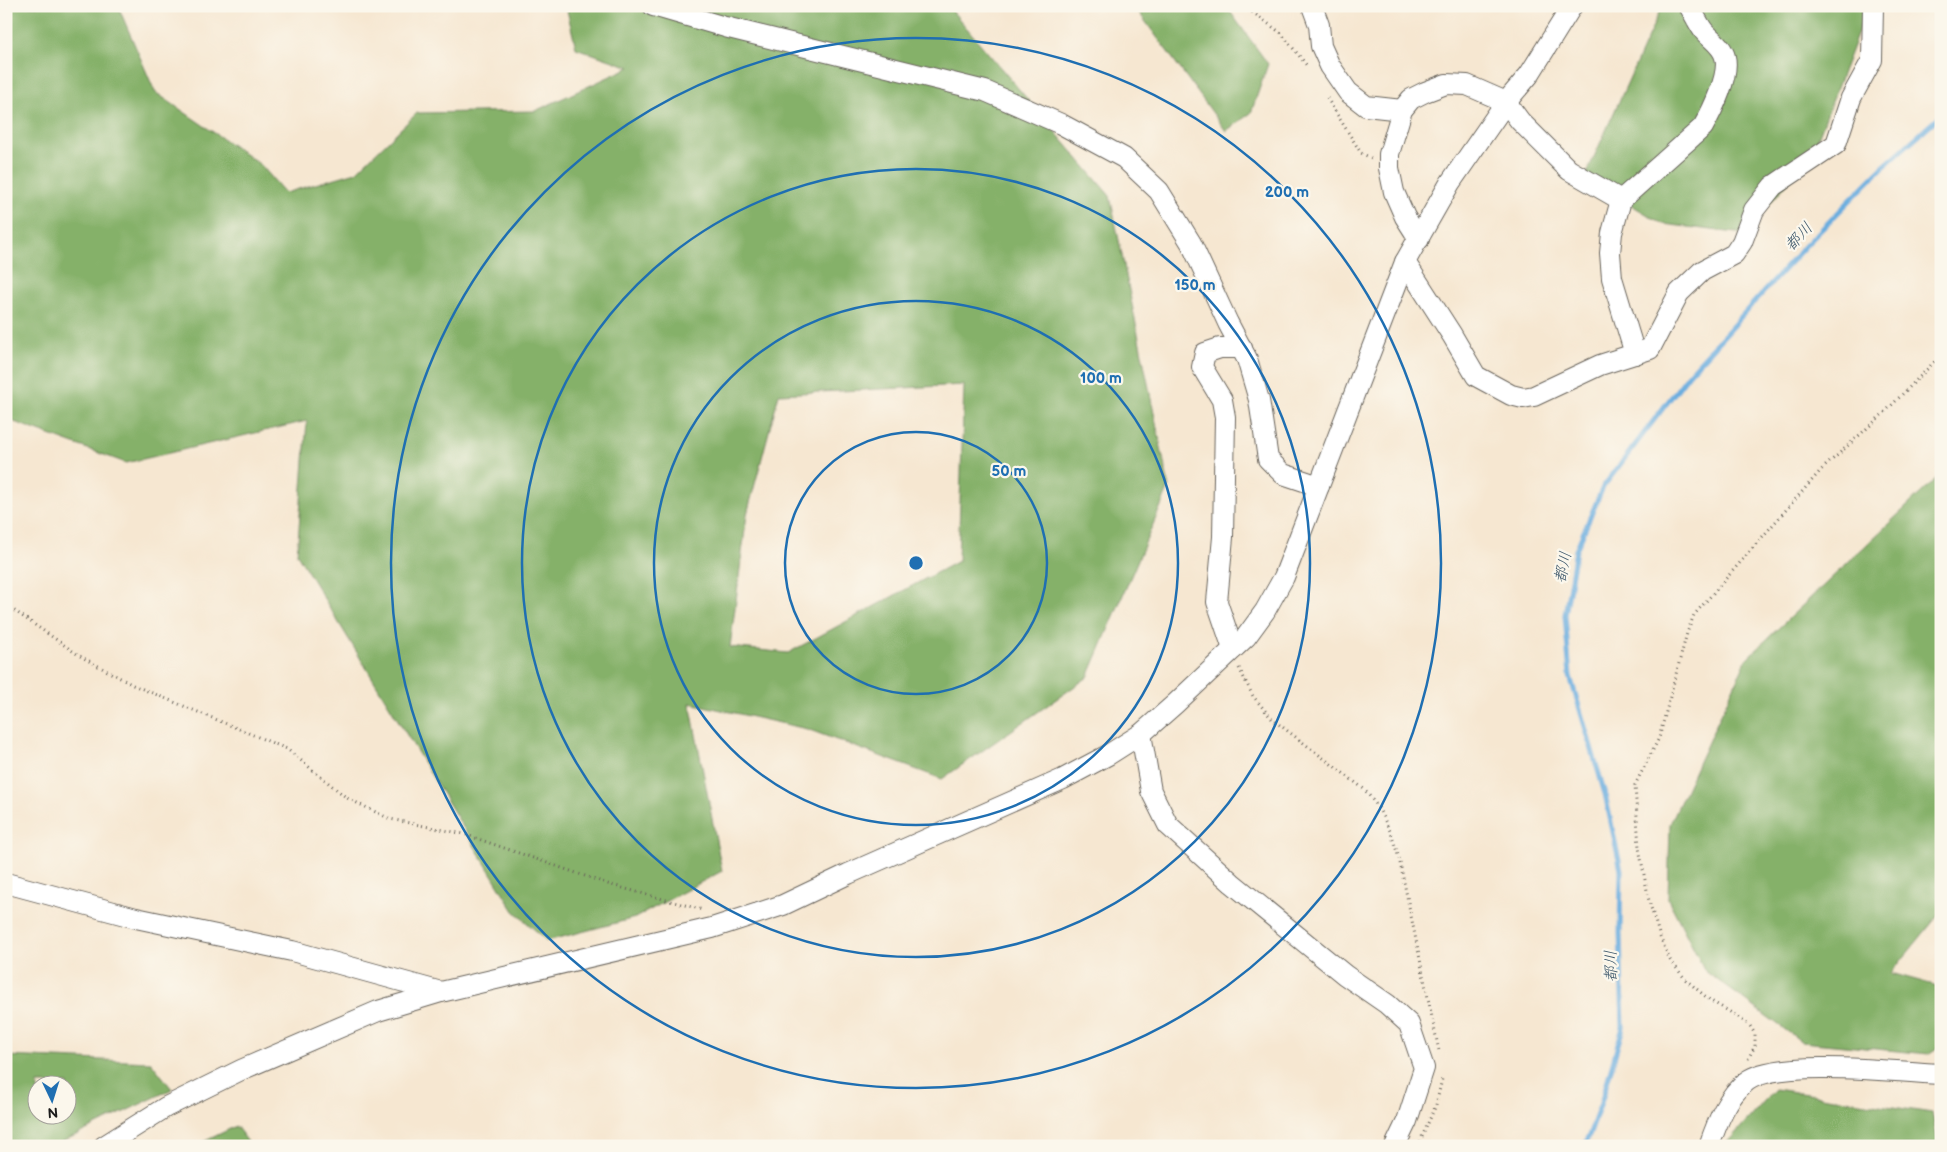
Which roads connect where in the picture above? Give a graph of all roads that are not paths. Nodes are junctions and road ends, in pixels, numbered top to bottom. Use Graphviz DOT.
graph roads {
  1 [pos="653,6"];
  2 [pos="1312,6"];
  3 [pos="1572,6"];
  4 [pos="1689,6"];
  5 [pos="1873,6"];
  6 [pos="1506,102"];
  7 [pos="1402,110"];
  8 [pos="1621,200"];
  9 [pos="1419,239"];
  10 [pos="1405,262"];
  11 [pos="1242,348"];
  12 [pos="1635,354"];
  13 [pos="1319,486"];
  14 [pos="1233,649"];
  15 [pos="1141,734"];
  16 [pos="6,883"];
  17 [pos="441,992"];
  18 [pos="1941,1074"];
  19 [pos="104,1146"];
  20 [pos="1395,1146"];
  21 [pos="1709,1146"];
  1 -- 11 [label="street"];
  2 -- 7 [label="street"];
  3 -- 6 [label="street"];
  4 -- 8 [label="street"];
  5 -- 12 [label="street"];
  6 -- 7 [label="street"];
  6 -- 8 [label="street"];
  6 -- 9 [label="street"];
  7 -- 9 [label="street"];
  8 -- 12 [label="street"];
  9 -- 10 [label="street"];
  10 -- 12 [label="street"];
  10 -- 13 [label="street"];
  11 -- 13 [label="street"];
  11 -- 14 [label="street"];
  13 -- 14 [label="street"];
  14 -- 15 [label="street"];
  15 -- 17 [label="street"];
  15 -- 20 [label="street"];
  16 -- 17 [label="street"];
  17 -- 19 [label="street"];
  18 -- 21 [label="street"];
}
